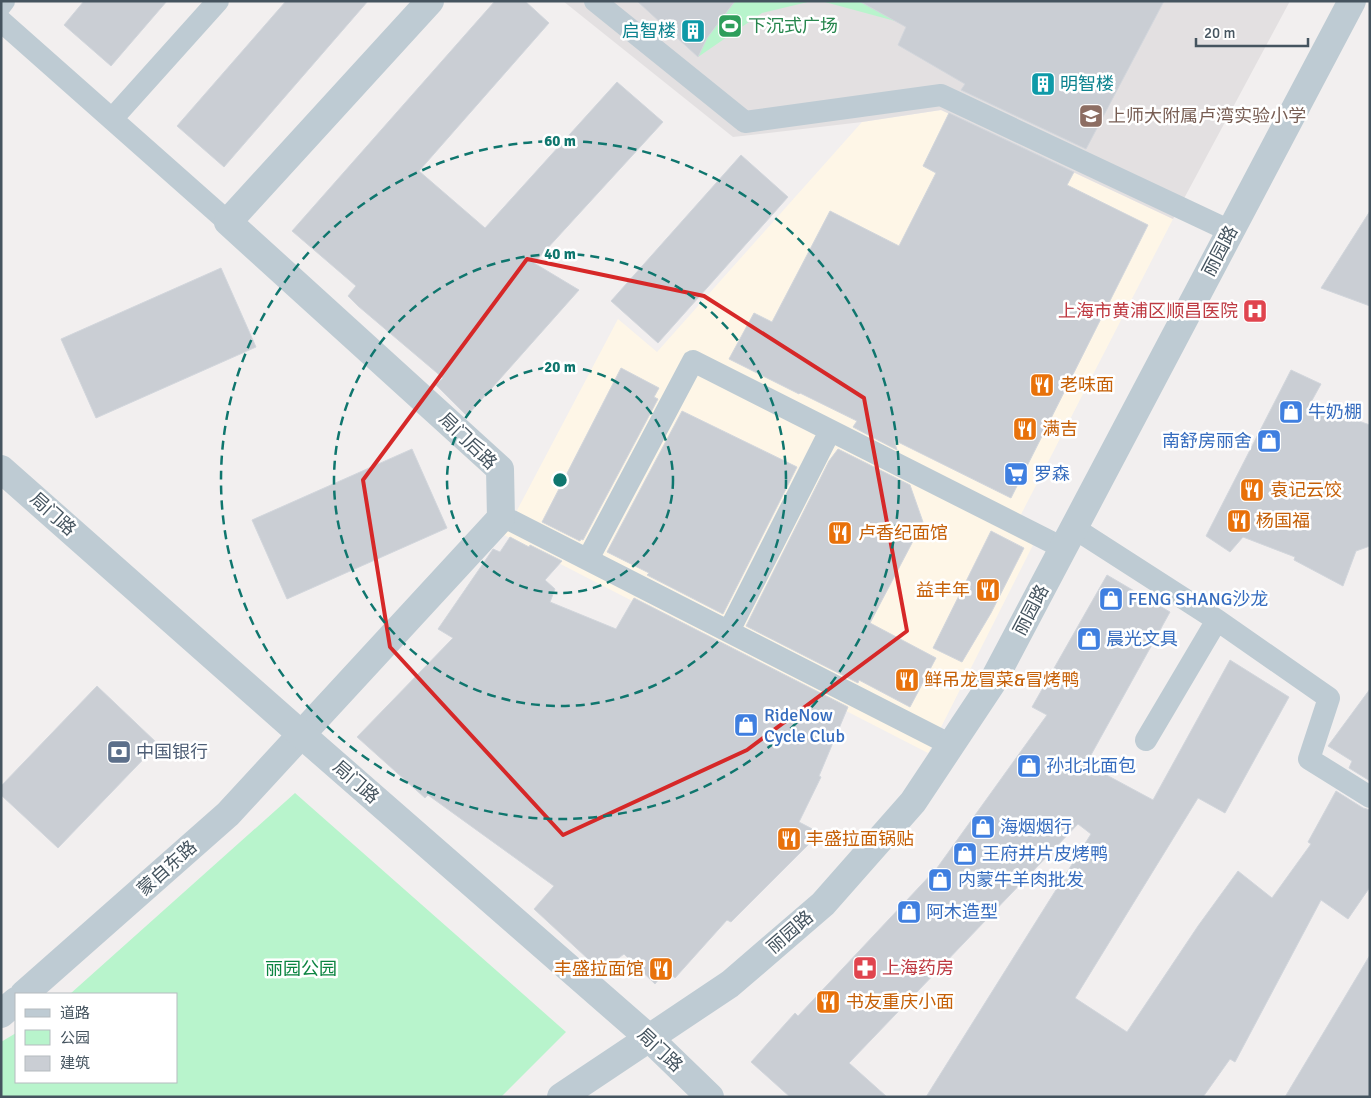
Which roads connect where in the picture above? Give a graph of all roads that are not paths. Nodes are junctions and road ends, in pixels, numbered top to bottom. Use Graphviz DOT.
graph roads {
  1 [pos="4,1"];
  2 [pos="218,1"];
  3 [pos="430,1"];
  4 [pos="595,1"];
  5 [pos="1352,1"];
  6 [pos="1,5"];
  7 [pos="1,21"];
  8 [pos="112,119"];
  9 [pos="228,222"];
  10 [pos="1230,231"];
  11 [pos="830,431"];
  12 [pos="1,469"];
  13 [pos="501,518"];
  14 [pos="1069,538"];
  15 [pos="588,559"];
  16 [pos="1217,620"];
  17 [pos="729,631"];
  18 [pos="302,735"];
  19 [pos="1146,740"];
  20 [pos="951,745"];
  21 [pos="1370,797"];
  22 [pos="25,993"];
  23 [pos="15,1002"];
  24 [pos="1,1014"];
  25 [pos="650,1038"];
  26 [pos="561,1097"];
  27 [pos="710,1097"];
  1 -- 6 [label="lane"];
  2 -- 8 [label="lane"];
  3 -- 9 [label="street"];
  4 -- 10 [label="lane"];
  5 -- 10 [label="street, 丽园路"];
  7 -- 8 [label="lane"];
  8 -- 9 [label="lane"];
  9 -- 13 [label="street, 局门后路"];
  10 -- 14 [label="street, 丽园路"];
  11 -- 14 [label="lane"];
  11 -- 15 [label="lane"];
  11 -- 17 [label="lane"];
  12 -- 18 [label="street, 局门路"];
  13 -- 15 [label="lane"];
  13 -- 18 [label="street"];
  14 -- 16 [label="lane"];
  14 -- 20 [label="street, 丽园路"];
  15 -- 17 [label="lane"];
  16 -- 19 [label="lane"];
  16 -- 21 [label="lane"];
  17 -- 20 [label="lane"];
  18 -- 22 [label="street, 蒙自东路"];
  18 -- 25 [label="street, 局门路"];
  20 -- 25 [label="street, 丽园路"];
  23 -- 24 [label="street"];
  25 -- 26 [label="street, 丽园路"];
  25 -- 27 [label="street, 局门路"];
}
